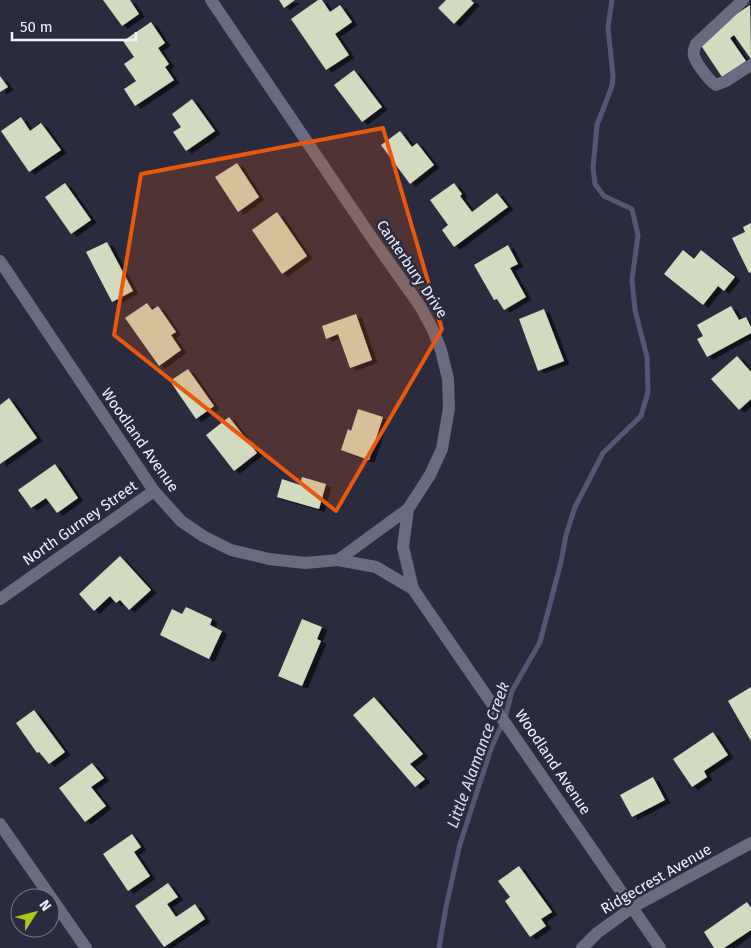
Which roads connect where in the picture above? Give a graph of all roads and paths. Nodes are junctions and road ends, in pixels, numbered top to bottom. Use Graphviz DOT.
graph roads {
  1 [pos="211,0"];
  2 [pos="743,0"];
  3 [pos="751,65"];
  4 [pos="0,262"];
  5 [pos="154,492"];
  6 [pos="408,509"];
  7 [pos="338,560"];
  8 [pos="413,589"];
  9 [pos="0,599"];
  10 [pos="0,824"];
  11 [pos="751,843"];
  12 [pos="633,907"];
  13 [pos="86,948"];
  14 [pos="582,948"];
  15 [pos="660,948"];
  1 -- 6 [label="street, Canterbury Drive"];
  2 -- 3 [label="street"];
  4 -- 5 [label="street, Woodland Avenue"];
  5 -- 7 [label="street, Woodland Avenue"];
  5 -- 9 [label="street, North Gurney Street"];
  6 -- 7 [label="street"];
  6 -- 8 [label="street, Canterbury Drive"];
  7 -- 8 [label="street, Woodland Avenue"];
  8 -- 12 [label="street, Woodland Avenue"];
  10 -- 13 [label="street"];
  11 -- 12 [label="street, Ridgecrest Avenue"];
  12 -- 14 [label="street, Ridgecrest Avenue"];
  12 -- 15 [label="street, Woodland Avenue"];
}
